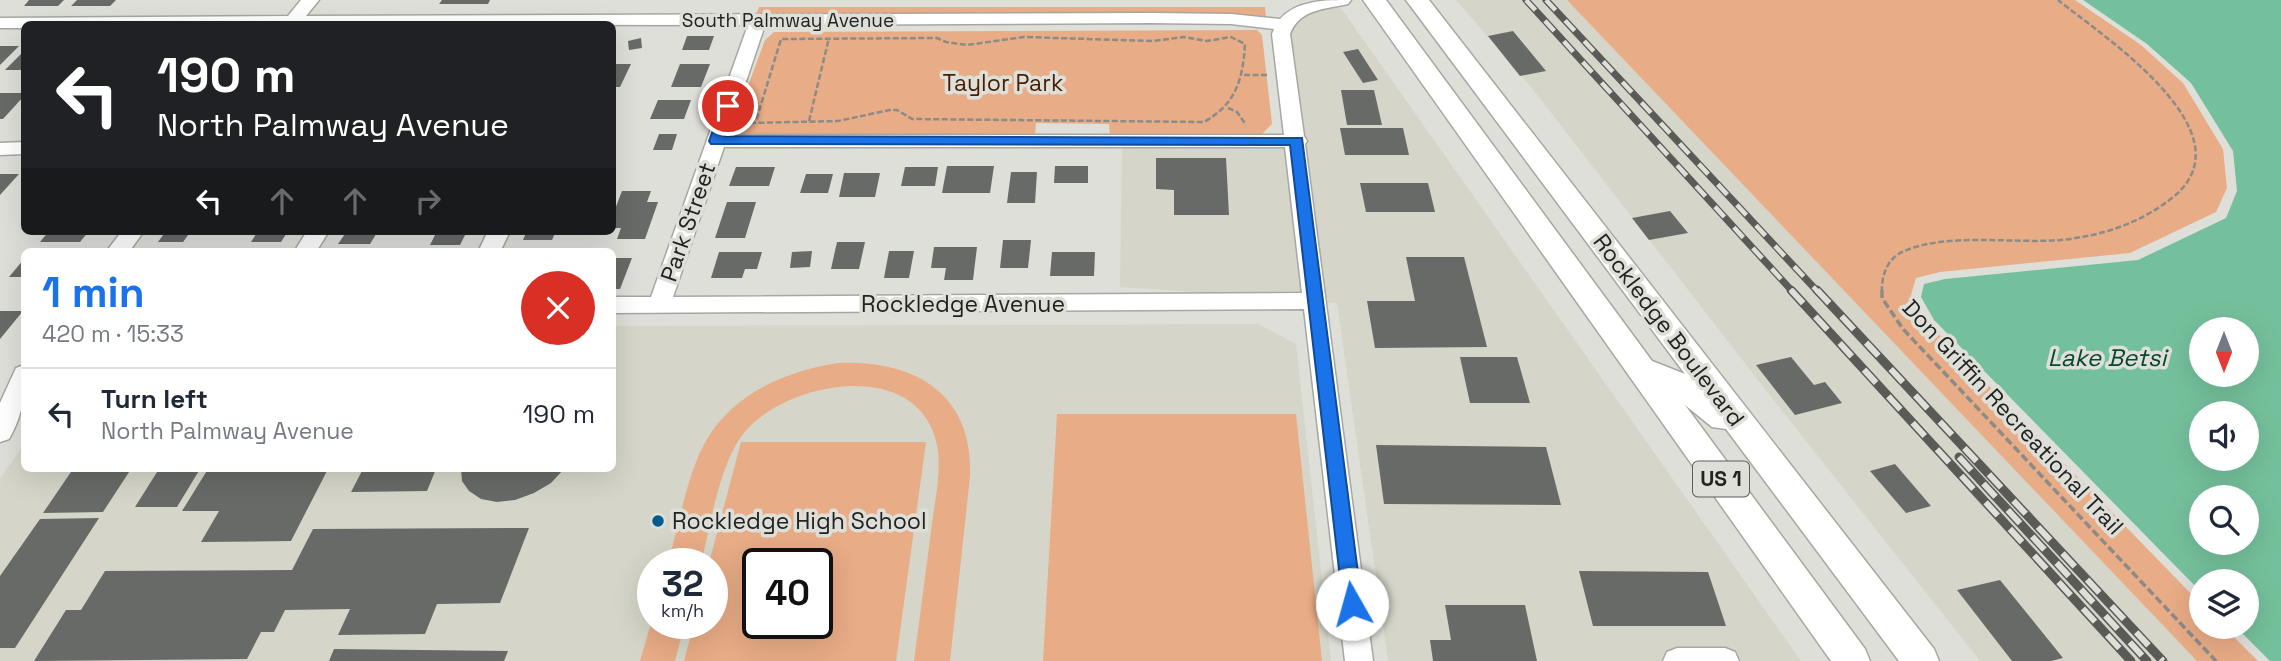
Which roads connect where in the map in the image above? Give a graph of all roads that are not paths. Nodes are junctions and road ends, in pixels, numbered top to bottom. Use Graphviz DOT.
graph roads {
  1 [pos="310,0"];
  2 [pos="1342,0"];
  3 [pos="1374,0"];
  4 [pos="1417,0"];
  5 [pos="294,21"];
  6 [pos="758,21"];
  7 [pos="0,23"];
  8 [pos="21,23"];
  9 [pos="616,23"];
  10 [pos="1282,29"];
  11 [pos="716,141"];
  12 [pos="1297,141"];
  13 [pos="21,148"];
  14 [pos="0,149"];
  15 [pos="1590,296"];
  16 [pos="1314,301"];
  17 [pos="616,305"];
  18 [pos="659,305"];
  19 [pos="1681,346"];
  20 [pos="1643,370"];
  21 [pos="21,378"];
  22 [pos="12,406"];
  23 [pos="2,429"];
  24 [pos="1754,442"];
  25 [pos="1844,659"];
  26 [pos="1359,661"];
  27 [pos="1677,661"];
  28 [pos="1725,661"];
  29 [pos="1921,661"];
  1 -- 5 [label="street"];
  2 -- 10 [label="street"];
  3 -- 15 [label="main road, Rockledge Boulevard / US 1"];
  4 -- 19 [label="main road, Rockledge Boulevard / US 1"];
  6 -- 9 [label="street, South Palmway Avenue"];
  6 -- 10 [label="street, South Palmway Avenue"];
  6 -- 11 [label="street, Park Street"];
  7 -- 8 [label="street"];
  10 -- 12 [label="street"];
  11 -- 12 [label="street"];
  11 -- 18 [label="street, Park Street"];
  12 -- 16 [label="street"];
  13 -- 14 [label="street"];
  15 -- 19 [label="main road"];
  15 -- 20 [label="main road, Rockledge Boulevard / US 1"];
  16 -- 18 [label="street, Rockledge Avenue"];
  16 -- 26 [label="street"];
  17 -- 18 [label="street, Rockledge Avenue"];
  19 -- 24 [label="main road, Rockledge Boulevard / US 1"];
  20 -- 24 [label="main road"];
  20 -- 25 [label="main road, Rockledge Boulevard / US 1"];
  21 -- 22 [label="street"];
  22 -- 23 [label="street"];
  24 -- 29 [label="main road, Rockledge Boulevard / US 1"];
  27 -- 28 [label="street"];
}
